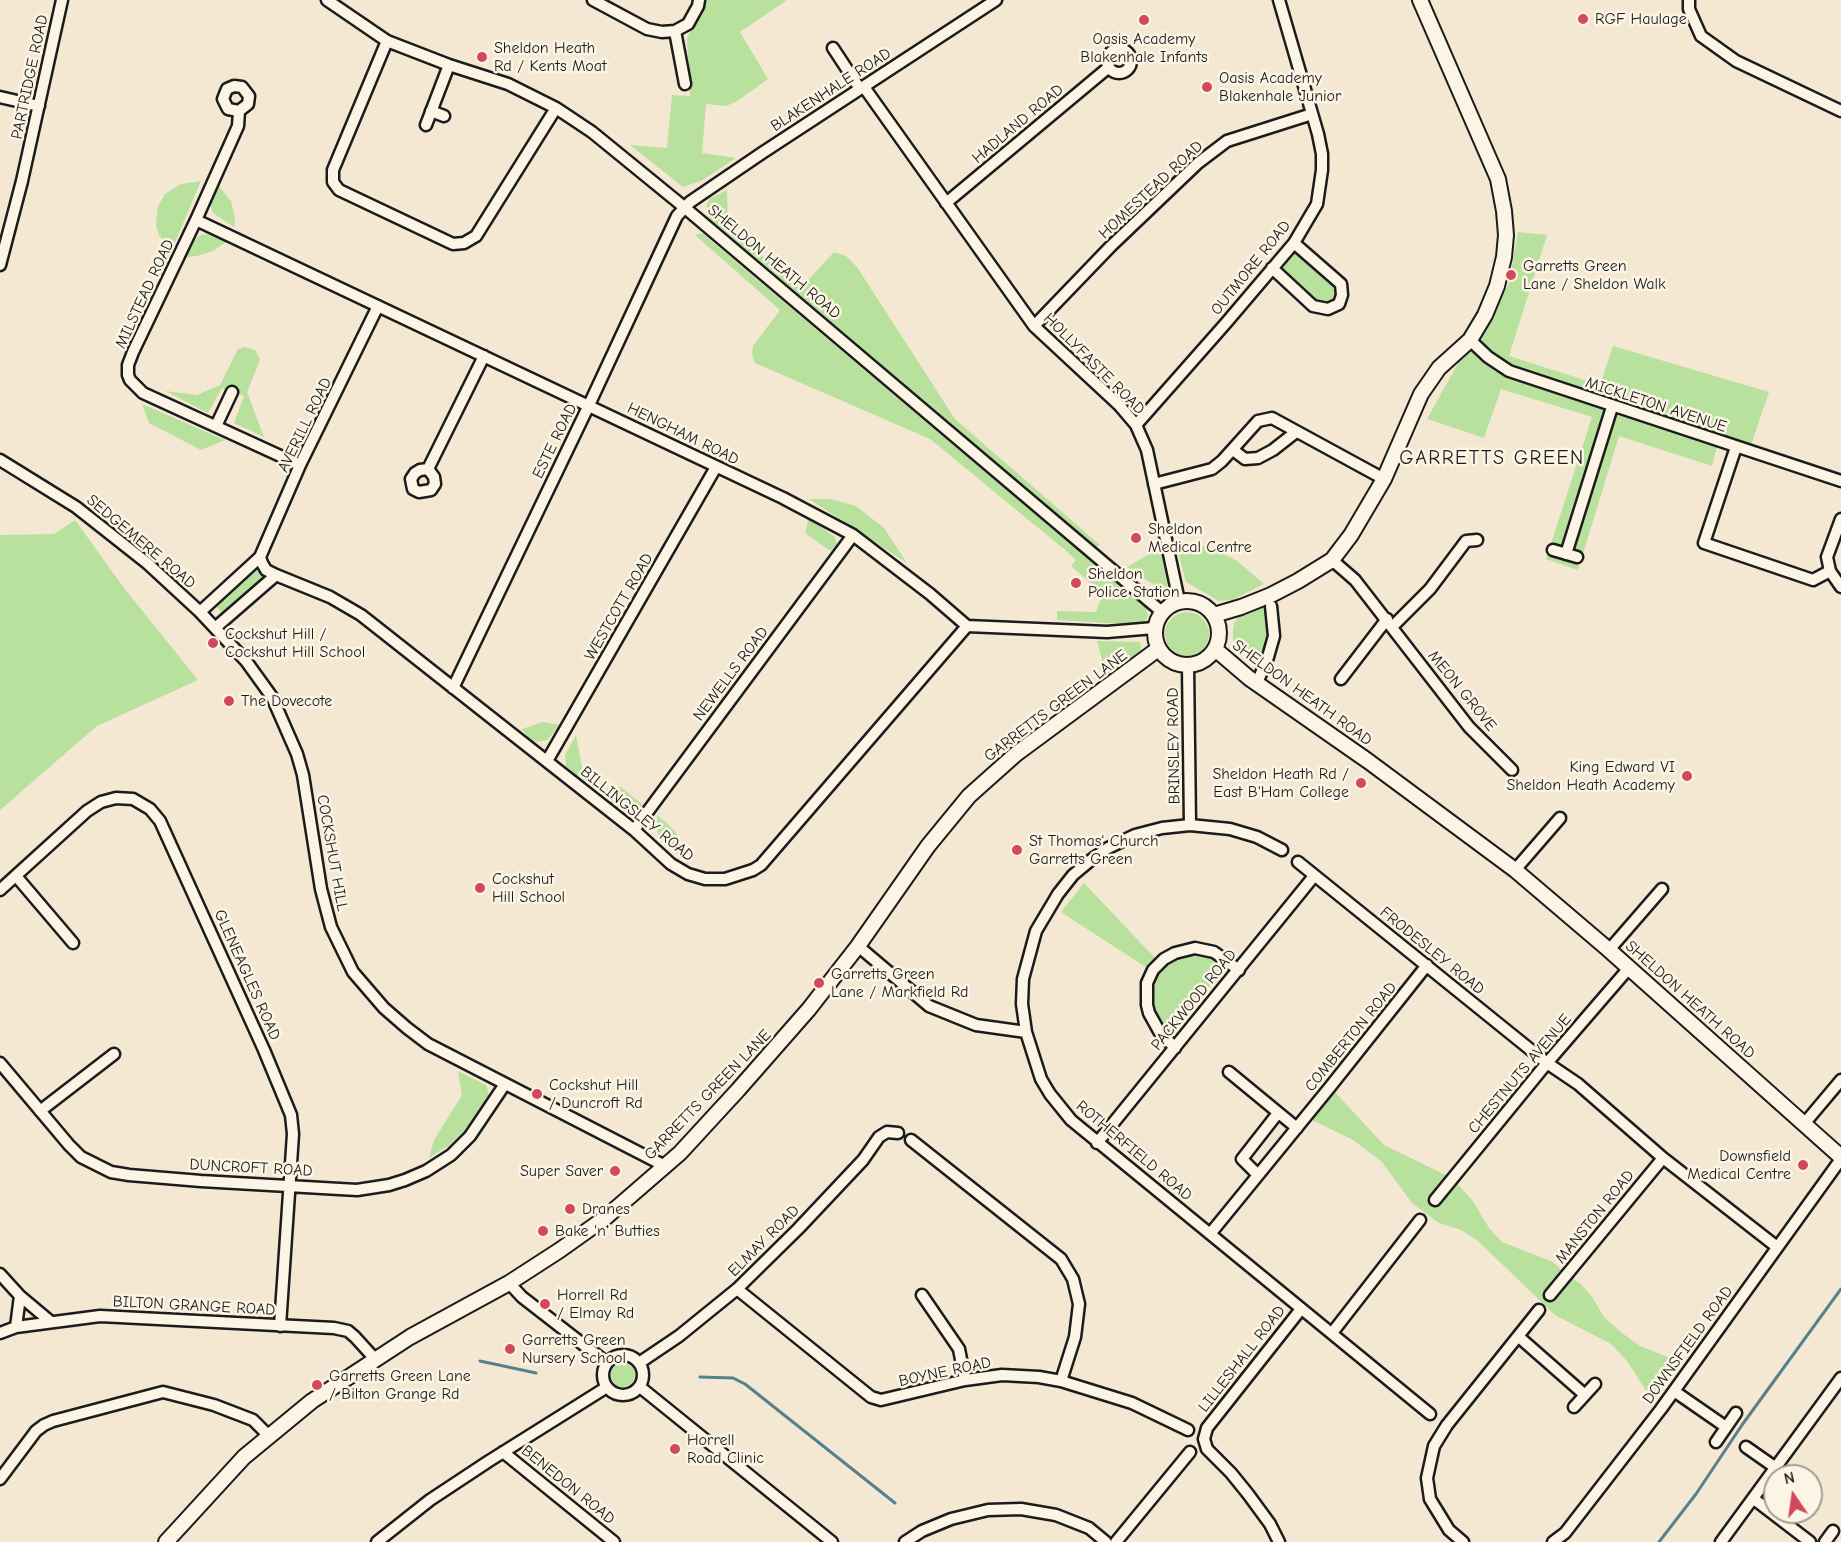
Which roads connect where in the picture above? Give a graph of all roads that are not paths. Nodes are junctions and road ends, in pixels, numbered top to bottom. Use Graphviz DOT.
graph roads {
  1 [pos="62,0"];
  2 [pos="327,0"];
  3 [pos="593,0"];
  4 [pos="699,0"];
  5 [pos="996,0"];
  6 [pos="1279,0"];
  7 [pos="1420,0"];
  8 [pos="1689,0"];
  9 [pos="675,31"];
  10 [pos="387,41"];
  11 [pos="833,48"];
  12 [pos="449,65"];
  13 [pos="1109,67"];
  14 [pos="685,84"];
  15 [pos="862,88"];
  16 [pos="0,97"];
  17 [pos="39,106"];
  18 [pos="556,108"];
  19 [pos="239,111"];
  20 [pos="431,111"];
  21 [pos="1841,111"];
  22 [pos="1312,114"];
  23 [pos="444,116"];
  24 [pos="426,126"];
  25 [pos="946,203"];
  26 [pos="684,207"];
  27 [pos="196,220"];
  28 [pos="1294,243"];
  29 [pos="0,265"];
  30 [pos="1272,268"];
  31 [pos="378,306"];
  32 [pos="1034,326"];
  33 [pos="1470,340"];
  34 [pos="484,356"];
  35 [pos="232,392"];
  36 [pos="589,405"];
  37 [pos="1612,407"];
  38 [pos="1136,425"];
  39 [pos="216,426"];
  40 [pos="1296,432"];
  41 [pos="1736,447"];
  42 [pos="1233,450"];
  43 [pos="0,460"];
  44 [pos="300,465"];
  45 [pos="716,467"];
  46 [pos="428,469"];
  47 [pos="1384,479"];
  48 [pos="1841,482"];
  49 [pos="1154,484"];
  50 [pos="1841,519"];
  51 [pos="853,535"];
  52 [pos="1469,538"];
  53 [pos="1553,550"];
  54 [pos="260,557"];
  55 [pos="1332,560"];
  56 [pos="1830,571"];
  57 [pos="276,575"];
  58 [pos="1841,587"];
  59 [pos="1179,601"];
  60 [pos="1271,606"];
  61 [pos="200,612"];
  62 [pos="1162,612"];
  63 [pos="1214,615"];
  64 [pos="1390,623"];
  65 [pos="967,626"];
  66 [pos="215,628"];
  67 [pos="1154,628"];
  68 [pos="1215,649"];
  69 [pos="1158,650"];
  70 [pos="1188,665"];
  71 [pos="1341,679"];
  72 [pos="1257,683"];
  73 [pos="453,688"];
  74 [pos="547,761"];
  75 [pos="1512,771"];
  76 [pos="1560,818"];
  77 [pos="1190,825"];
  78 [pos="634,830"];
  79 [pos="1282,850"];
  80 [pos="1298,862"];
  81 [pos="1515,870"];
  82 [pos="16,876"];
  83 [pos="1314,876"];
  84 [pos="0,890"];
  85 [pos="1662,890"];
  86 [pos="73,943"];
  87 [pos="858,946"];
  88 [pos="1609,950"];
  89 [pos="1427,965"];
  90 [pos="1629,968"];
  91 [pos="1239,970"];
  92 [pos="1026,1032"];
  93 [pos="1175,1048"];
  94 [pos="114,1054"];
  95 [pos="0,1063"];
  96 [pos="1547,1063"];
  97 [pos="1229,1072"];
  98 [pos="1841,1080"];
  99 [pos="505,1084"];
  100 [pos="40,1111"];
  101 [pos="1278,1113"];
  102 [pos="1804,1124"];
  103 [pos="1297,1128"];
  104 [pos="898,1133"];
  105 [pos="911,1140"];
  106 [pos="1097,1143"];
  107 [pos="1663,1158"];
  108 [pos="1841,1158"];
  109 [pos="665,1166"];
  110 [pos="1258,1175"];
  111 [pos="289,1186"];
  112 [pos="1435,1200"];
  113 [pos="1420,1220"];
  114 [pos="1210,1234"];
  115 [pos="1777,1247"];
  116 [pos="0,1274"];
  117 [pos="509,1283"];
  118 [pos="737,1289"];
  119 [pos="922,1295"];
  120 [pos="1550,1295"];
  121 [pos="20,1296"];
  122 [pos="1301,1309"];
  123 [pos="1539,1310"];
  124 [pos="51,1322"];
  125 [pos="280,1326"];
  126 [pos="16,1327"];
  127 [pos="1332,1333"];
  128 [pos="0,1334"];
  129 [pos="1519,1338"];
  130 [pos="375,1359"];
  131 [pos="607,1363"];
  132 [pos="639,1363"];
  133 [pos="1841,1378"];
  134 [pos="965,1380"];
  135 [pos="1061,1381"];
  136 [pos="1595,1384"];
  137 [pos="607,1387"];
  138 [pos="640,1387"];
  139 [pos="1674,1391"];
  140 [pos="1585,1395"];
  141 [pos="1574,1407"];
  142 [pos="1736,1413"];
  143 [pos="1430,1414"];
  144 [pos="1726,1427"];
  145 [pos="1188,1430"];
  146 [pos="269,1436"];
  147 [pos="1716,1442"];
  148 [pos="1746,1447"];
  149 [pos="503,1452"];
  150 [pos="1190,1452"];
  151 [pos="1770,1464"];
  152 [pos="1779,1464"];
  153 [pos="0,1479"];
  154 [pos="1763,1486"];
  155 [pos="1754,1498"];
  156 [pos="1833,1532"];
  157 [pos="382,1540"];
  158 [pos="166,1542"];
  159 [pos="614,1542"];
  160 [pos="832,1542"];
  161 [pos="905,1542"];
  162 [pos="1106,1542"];
  163 [pos="1116,1542"];
  164 [pos="1279,1542"];
  165 [pos="1463,1542"];
  166 [pos="1553,1542"];
  167 [pos="1721,1542"];
  168 [pos="1810,1542"];
  169 [pos="1825,1542"];
  1 -- 17 [label="street, PARTRIDGE ROAD"];
  2 -- 10 [label="street, SHELDON HEATH ROAD"];
  3 -- 9 [label="street"];
  4 -- 9 [label="street"];
  5 -- 15 [label="street, BLAKENHALE ROAD"];
  6 -- 22 [label="street, OUTMORE ROAD"];
  7 -- 33 [label="street"];
  8 -- 21 [label="street"];
  9 -- 14 [label="street"];
  10 -- 12 [label="street, SHELDON HEATH ROAD"];
  10 -- 18 [label="street"];
  11 -- 15 [label="street, HOLLYFASTE ROAD"];
  12 -- 18 [label="street, SHELDON HEATH ROAD"];
  12 -- 20 [label="street"];
  13 -- 25 [label="street, HADLAND ROAD"];
  15 -- 25 [label="street, HOLLYFASTE ROAD"];
  15 -- 26 [label="street, BLAKENHALE ROAD"];
  16 -- 17 [label="street"];
  17 -- 29 [label="street, PARTRIDGE ROAD"];
  18 -- 26 [label="street, SHELDON HEATH ROAD"];
  19 -- 27 [label="street, MILSTEAD ROAD"];
  20 -- 23 [label="street"];
  20 -- 24 [label="street"];
  22 -- 28 [label="street, OUTMORE ROAD"];
  22 -- 32 [label="street, HOMESTEAD ROAD"];
  25 -- 32 [label="street, HOLLYFASTE ROAD"];
  26 -- 36 [label="street, ESTE ROAD"];
  26 -- 62 [label="street, SHELDON HEATH ROAD"];
  27 -- 31 [label="street, HENGHAM ROAD"];
  27 -- 39 [label="street, MILSTEAD ROAD"];
  28 -- 30 [label="street, OUTMORE ROAD"];
  28 -- 30 [label="street"];
  30 -- 38 [label="street, OUTMORE ROAD"];
  31 -- 34 [label="street, HENGHAM ROAD"];
  31 -- 44 [label="street, AVERILL ROAD"];
  32 -- 38 [label="street, HOLLYFASTE ROAD"];
  33 -- 37 [label="street, MICKLETON AVENUE"];
  33 -- 47 [label="street"];
  34 -- 36 [label="street, HENGHAM ROAD"];
  34 -- 46 [label="street"];
  35 -- 39 [label="street"];
  36 -- 45 [label="street, HENGHAM ROAD"];
  36 -- 73 [label="street, ESTE ROAD"];
  37 -- 41 [label="street, MICKLETON AVENUE"];
  37 -- 53 [label="street"];
  38 -- 49 [label="street, HOLLYFASTE ROAD"];
  39 -- 44 [label="street, MILSTEAD ROAD"];
  40 -- 42 [label="street"];
  40 -- 42 [label="street"];
  40 -- 47 [label="street"];
  41 -- 48 [label="street, MICKLETON AVENUE"];
  41 -- 56 [label="street"];
  42 -- 49 [label="street"];
  43 -- 61 [label="street, SEDGEMERE ROAD"];
  44 -- 54 [label="street, AVERILL ROAD"];
  45 -- 51 [label="street, HENGHAM ROAD"];
  45 -- 74 [label="street, WESTCOTT ROAD"];
  47 -- 55 [label="street"];
  49 -- 59 [label="street, HOLLYFASTE ROAD"];
  50 -- 56 [label="street"];
  51 -- 65 [label="street, HENGHAM ROAD"];
  51 -- 78 [label="street, NEWELLS ROAD"];
  52 -- 64 [label="street"];
  54 -- 57 [label="street"];
  54 -- 61 [label="street, AVERILL ROAD"];
  55 -- 63 [label="street"];
  55 -- 64 [label="street, MEON GROVE"];
  56 -- 58 [label="street"];
  57 -- 66 [label="street"];
  57 -- 73 [label="street, BILLINGSLEY ROAD"];
  59 -- 62 [label="street"];
  59 -- 63 [label="street"];
  60 -- 72 [label="street"];
  61 -- 66 [label="street, COCKSHUT HILL"];
  62 -- 67 [label="street"];
  63 -- 68 [label="street"];
  64 -- 71 [label="street"];
  64 -- 75 [label="street, MEON GROVE"];
  65 -- 67 [label="street"];
  65 -- 78 [label="street, BILLINGSLEY ROAD"];
  66 -- 99 [label="street, COCKSHUT HILL"];
  67 -- 69 [label="street"];
  68 -- 70 [label="street"];
  68 -- 72 [label="street, SHELDON HEATH ROAD"];
  69 -- 70 [label="street"];
  69 -- 87 [label="street, GARRETTS GREEN LANE"];
  70 -- 77 [label="street, BRINSLEY ROAD"];
  72 -- 81 [label="street, SHELDON HEATH ROAD"];
  73 -- 74 [label="street, BILLINGSLEY ROAD"];
  74 -- 78 [label="street, BILLINGSLEY ROAD"];
  76 -- 81 [label="street"];
  77 -- 79 [label="street, ROTHERFIELD ROAD"];
  77 -- 92 [label="street, ROTHERFIELD ROAD"];
  80 -- 83 [label="street, FRODESLEY ROAD"];
  81 -- 88 [label="street, SHELDON HEATH ROAD"];
  82 -- 84 [label="street"];
  82 -- 86 [label="street"];
  82 -- 111 [label="street, GLENEAGLES ROAD"];
  83 -- 89 [label="street, FRODESLEY ROAD"];
  83 -- 91 [label="street, PACKWOOD ROAD"];
  85 -- 88 [label="street"];
  87 -- 92 [label="street"];
  87 -- 109 [label="street, GARRETTS GREEN LANE"];
  88 -- 90 [label="street, SHELDON HEATH ROAD"];
  89 -- 96 [label="street, FRODESLEY ROAD"];
  89 -- 103 [label="street, COMBERTON ROAD"];
  90 -- 96 [label="street, CHESTNUTS AVENUE"];
  90 -- 102 [label="street, SHELDON HEATH ROAD"];
  91 -- 93 [label="street, PACKWOOD ROAD"];
  91 -- 93 [label="street"];
  92 -- 106 [label="street, ROTHERFIELD ROAD"];
  93 -- 106 [label="street, PACKWOOD ROAD"];
  94 -- 100 [label="street"];
  95 -- 100 [label="street, DUNCROFT ROAD"];
  96 -- 107 [label="street, FRODESLEY ROAD"];
  96 -- 112 [label="street, CHESTNUTS AVENUE"];
  97 -- 101 [label="street"];
  98 -- 102 [label="street"];
  99 -- 109 [label="street, COCKSHUT HILL"];
  99 -- 111 [label="street, DUNCROFT ROAD"];
  100 -- 111 [label="street, DUNCROFT ROAD"];
  101 -- 103 [label="street"];
  101 -- 110 [label="street"];
  102 -- 108 [label="street, SHELDON HEATH ROAD"];
  103 -- 110 [label="street, COMBERTON ROAD"];
  104 -- 118 [label="street, ELMAY ROAD"];
  105 -- 135 [label="street"];
  106 -- 114 [label="street, ROTHERFIELD ROAD"];
  107 -- 115 [label="street, FRODESLEY ROAD"];
  107 -- 120 [label="street, MANSTON ROAD"];
  108 -- 115 [label="street, DOWNSFIELD ROAD"];
  109 -- 117 [label="street, GARRETTS GREEN LANE"];
  110 -- 114 [label="street, COMBERTON ROAD"];
  111 -- 125 [label="street, GLENEAGLES ROAD"];
  113 -- 127 [label="street"];
  114 -- 122 [label="street, ROTHERFIELD ROAD"];
  115 -- 139 [label="street, DOWNSFIELD ROAD"];
  116 -- 121 [label="street"];
  117 -- 130 [label="street, GARRETTS GREEN LANE"];
  117 -- 131 [label="street"];
  118 -- 132 [label="street, ELMAY ROAD"];
  118 -- 134 [label="street, BOYNE ROAD"];
  119 -- 134 [label="street"];
  121 -- 124 [label="street"];
  121 -- 126 [label="street"];
  122 -- 127 [label="street, ROTHERFIELD ROAD"];
  122 -- 164 [label="street, LILLESHALL ROAD"];
  123 -- 129 [label="street"];
  124 -- 125 [label="street, BILTON GRANGE ROAD"];
  124 -- 126 [label="street, BILTON GRANGE ROAD"];
  125 -- 130 [label="street, BILTON GRANGE ROAD"];
  126 -- 128 [label="street, BILTON GRANGE ROAD"];
  127 -- 143 [label="street, ROTHERFIELD ROAD"];
  129 -- 140 [label="street"];
  129 -- 165 [label="street"];
  130 -- 146 [label="street, GARRETTS GREEN LANE"];
  131 -- 132 [label="street"];
  131 -- 137 [label="street"];
  132 -- 138 [label="street"];
  133 -- 152 [label="street"];
  134 -- 135 [label="street, BOYNE ROAD"];
  135 -- 145 [label="street, BOYNE ROAD"];
  136 -- 140 [label="street"];
  137 -- 138 [label="street"];
  137 -- 149 [label="street"];
  138 -- 160 [label="street"];
  139 -- 144 [label="street"];
  139 -- 166 [label="street, DOWNSFIELD ROAD"];
  140 -- 141 [label="street"];
  142 -- 144 [label="street"];
  144 -- 147 [label="street"];
  146 -- 153 [label="street"];
  146 -- 158 [label="street, GARRETTS GREEN LANE"];
  148 -- 151 [label="street"];
  149 -- 157 [label="street"];
  149 -- 159 [label="street, BENEDON ROAD"];
  150 -- 163 [label="street"];
  154 -- 155 [label="street"];
  155 -- 167 [label="street"];
  155 -- 168 [label="street"];
  156 -- 169 [label="street"];
  161 -- 162 [label="street"];
}
